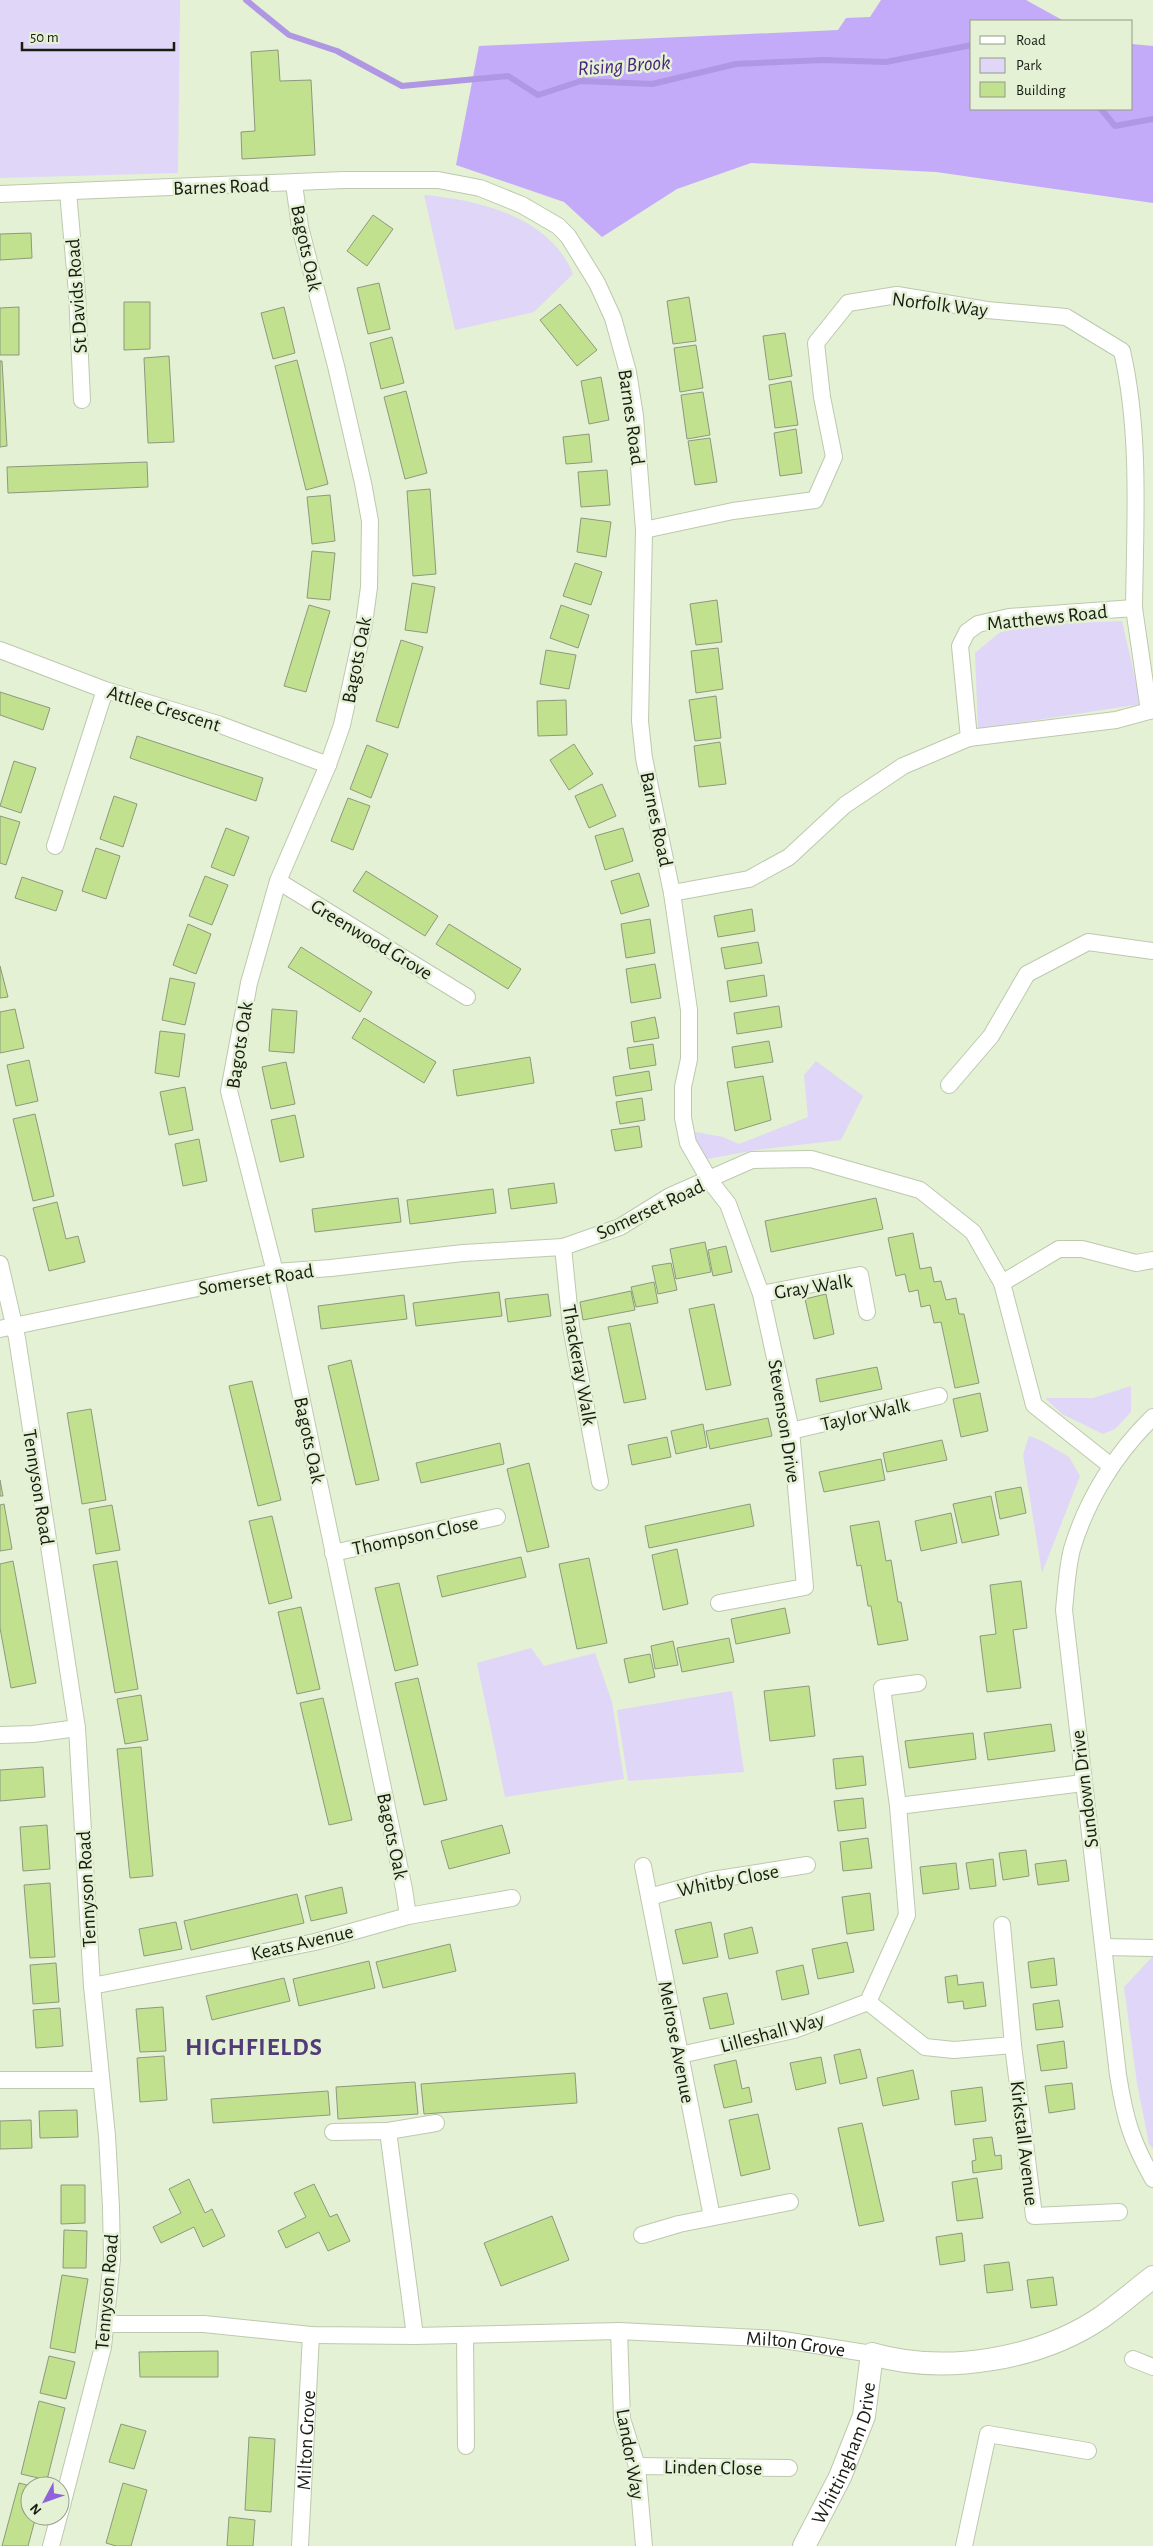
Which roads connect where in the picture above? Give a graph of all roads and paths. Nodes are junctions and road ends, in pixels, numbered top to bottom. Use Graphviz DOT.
graph roads {
  1 [pos="294,184"];
  2 [pos="68,192"];
  3 [pos="0,194"];
  4 [pos="82,400"];
  5 [pos="644,530"];
  6 [pos="1134,608"];
  7 [pos="0,650"];
  8 [pos="105,690"];
  9 [pos="1151,710"];
  10 [pos="968,738"];
  11 [pos="328,765"];
  12 [pos="55,846"];
  13 [pos="278,881"];
  14 [pos="672,893"];
  15 [pos="1153,950"];
  16 [pos="467,997"];
  17 [pos="950,1084"];
  18 [pos="710,1181"];
  19 [pos="563,1247"];
  20 [pos="1153,1260"];
  21 [pos="0,1264"];
  22 [pos="275,1272"];
  23 [pos="1002,1283"];
  24 [pos="761,1294"];
  25 [pos="867,1312"];
  26 [pos="7,1328"];
  27 [pos="939,1396"];
  28 [pos="1153,1417"];
  29 [pos="791,1431"];
  30 [pos="1111,1466"];
  31 [pos="600,1482"];
  32 [pos="497,1517"];
  33 [pos="333,1553"];
  34 [pos="720,1603"];
  35 [pos="918,1683"];
  36 [pos="77,1728"];
  37 [pos="0,1735"];
  38 [pos="1083,1783"];
  39 [pos="898,1806"];
  40 [pos="807,1865"];
  41 [pos="643,1866"];
  42 [pos="649,1897"];
  43 [pos="512,1898"];
  44 [pos="408,1916"];
  45 [pos="1002,1925"];
  46 [pos="1104,1947"];
  47 [pos="1153,1948"];
  48 [pos="92,1986"];
  49 [pos="868,2002"];
  50 [pos="1013,2045"];
  51 [pos="680,2055"];
  52 [pos="0,2080"];
  53 [pos="101,2080"];
  54 [pos="436,2123"];
  55 [pos="388,2131"];
  56 [pos="333,2132"];
  57 [pos="1153,2179"];
  58 [pos="790,2202"];
  59 [pos="1119,2212"];
  60 [pos="712,2217"];
  61 [pos="642,2235"];
  62 [pos="1153,2277"];
  63 [pos="106,2324"];
  64 [pos="619,2331"];
  65 [pos="312,2335"];
  66 [pos="415,2336"];
  67 [pos="465,2336"];
  68 [pos="872,2354"];
  69 [pos="1133,2359"];
  70 [pos="1153,2368"];
  71 [pos="466,2446"];
  72 [pos="1088,2451"];
  73 [pos="637,2466"];
  74 [pos="789,2468"];
  75 [pos="70,2478"];
  76 [pos="57,2526"];
  77 [pos="51,2546"];
  78 [pos="300,2546"];
  79 [pos="644,2546"];
  80 [pos="804,2546"];
  81 [pos="964,2546"];
  1 -- 2 [label="street, Barnes Road"];
  1 -- 5 [label="street, Barnes Road"];
  1 -- 11 [label="street, Bagots Oak"];
  2 -- 3 [label="street, Barnes Road"];
  2 -- 4 [label="street, St Davids Road"];
  5 -- 6 [label="street, Norfolk Way"];
  5 -- 14 [label="street, Barnes Road"];
  6 -- 9 [label="street, Matthews Road"];
  6 -- 10 [label="street, Matthews Road"];
  7 -- 8 [label="street, Attlee Crescent"];
  8 -- 11 [label="street, Attlee Crescent"];
  8 -- 12 [label="street"];
  9 -- 10 [label="street, Matthews Road"];
  10 -- 14 [label="street, Matthews Road"];
  11 -- 13 [label="street, Bagots Oak"];
  13 -- 16 [label="street, Greenwood Grove"];
  13 -- 22 [label="street, Bagots Oak"];
  14 -- 18 [label="street, Barnes Road"];
  15 -- 17 [label="street"];
  18 -- 19 [label="street, Somerset Road"];
  18 -- 23 [label="street, Somerset Road"];
  18 -- 24 [label="street, Stevenson Drive"];
  19 -- 22 [label="street, Somerset Road"];
  19 -- 31 [label="street, Thackeray Walk"];
  20 -- 23 [label="street"];
  21 -- 26 [label="street, Tennyson Road"];
  22 -- 26 [label="street, Somerset Road"];
  22 -- 33 [label="street, Bagots Oak"];
  23 -- 30 [label="street, Somerset Road"];
  24 -- 25 [label="street, Gray Walk"];
  24 -- 29 [label="street, Stevenson Drive"];
  26 -- 36 [label="street, Tennyson Road"];
  27 -- 29 [label="street, Taylor Walk"];
  28 -- 30 [label="street, Sundown Drive"];
  29 -- 34 [label="street, Stevenson Drive"];
  30 -- 38 [label="street, Sundown Drive"];
  32 -- 33 [label="street, Thompson Close"];
  33 -- 44 [label="street, Bagots Oak"];
  35 -- 39 [label="street"];
  36 -- 37 [label="street"];
  36 -- 48 [label="street, Tennyson Road"];
  38 -- 39 [label="street"];
  38 -- 46 [label="street, Sundown Drive"];
  39 -- 49 [label="street"];
  40 -- 42 [label="street, Whitby Close"];
  41 -- 42 [label="street, Melrose Avenue"];
  42 -- 51 [label="street, Melrose Avenue"];
  43 -- 44 [label="street, Keats Avenue"];
  44 -- 48 [label="street, Keats Avenue"];
  45 -- 50 [label="street, Kirkstall Avenue"];
  46 -- 47 [label="street"];
  46 -- 57 [label="street, Sundown Drive"];
  48 -- 53 [label="street, Tennyson Road"];
  49 -- 50 [label="street"];
  49 -- 51 [label="street, Lilleshall Way"];
  50 -- 59 [label="street, Kirkstall Avenue"];
  51 -- 60 [label="street, Melrose Avenue"];
  52 -- 53 [label="street"];
  53 -- 63 [label="street, Tennyson Road"];
  54 -- 55 [label="street"];
  55 -- 56 [label="street"];
  55 -- 66 [label="street"];
  58 -- 60 [label="street"];
  60 -- 61 [label="street"];
  62 -- 68 [label="street, Milton Grove"];
  63 -- 65 [label="street, Milton Grove"];
  63 -- 75 [label="street, Tennyson Road"];
  64 -- 67 [label="street, Milton Grove"];
  64 -- 68 [label="street, Milton Grove"];
  64 -- 73 [label="street, Landor Way"];
  65 -- 66 [label="street, Milton Grove"];
  65 -- 78 [label="street, Milton Grove"];
  66 -- 67 [label="street, Milton Grove"];
  67 -- 71 [label="street"];
  68 -- 80 [label="street, Whittingham Drive"];
  69 -- 70 [label="street"];
  72 -- 81 [label="street"];
  73 -- 74 [label="street, Linden Close"];
  73 -- 79 [label="street, Landor Way"];
  76 -- 77 [label="street, Tennyson Road"];
}
